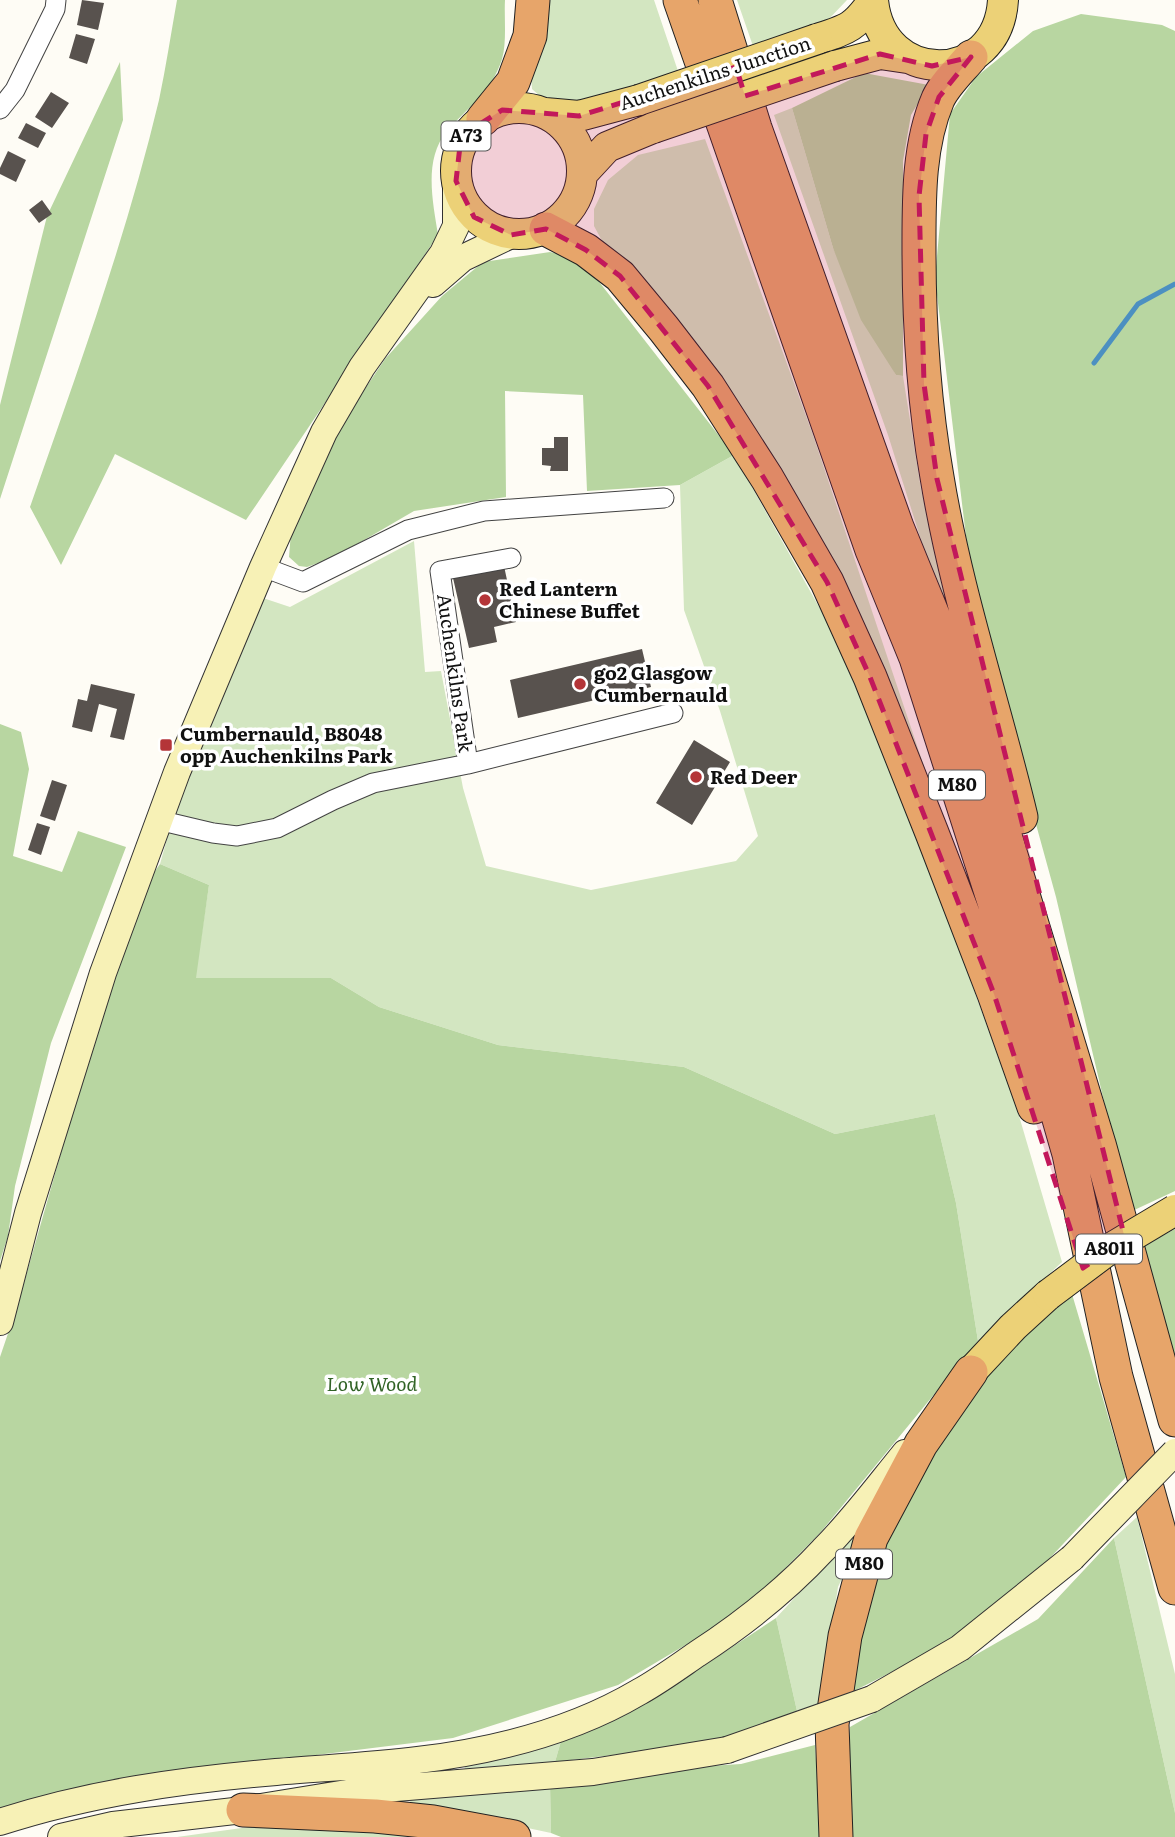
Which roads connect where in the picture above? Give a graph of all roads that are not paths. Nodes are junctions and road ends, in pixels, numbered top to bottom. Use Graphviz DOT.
graph roads {
  1 [pos="56,0"];
  2 [pos="533,0"];
  3 [pos="680,0"];
  4 [pos="715,0"];
  5 [pos="873,0"];
  6 [pos="1006,6"];
  7 [pos="971,57"];
  8 [pos="906,58"];
  9 [pos="0,109"];
  10 [pos="545,113"];
  11 [pos="483,118"];
  12 [pos="582,174"];
  13 [pos="456,181"];
  14 [pos="546,229"];
  15 [pos="510,234"];
  16 [pos="406,308"];
  17 [pos="664,498"];
  18 [pos="511,558"];
  19 [pos="263,566"];
  20 [pos="673,713"];
  21 [pos="468,764"];
  22 [pos="158,820"];
  23 [pos="1099,1144"];
  24 [pos="1175,1210"];
  25 [pos="0,1322"];
  26 [pos="971,1372"];
  27 [pos="1116,1377"];
  28 [pos="1175,1419"];
  29 [pos="1175,1452"];
  30 [pos="1175,1588"];
  31 [pos="243,1810"];
  32 [pos="0,1822"];
  33 [pos="61,1837"];
  34 [pos="514,1837"];
  35 [pos="836,1837"];
  1 -- 9 [label="street"];
  2 -- 11 [label="highway"];
  3 -- 27 [label="highway, M80"];
  4 -- 23 [label="highway, M80"];
  5 -- 8 [label="main road, Auchenkilns Junction / A73"];
  5 -- 10 [label="main road, Auchenkilns Junction / A73, bridge"];
  6 -- 7 [label="main road"];
  7 -- 8 [label="main road, Auchenkilns Junction"];
  7 -- 23 [label="highway"];
  8 -- 12 [label="main road, Auchenkilns Junction, bridge"];
  10 -- 11 [label="main road, Auchenkilns Junction / A73"];
  10 -- 12 [label="main road, Auchenkilns Junction"];
  11 -- 13 [label="main road, A73"];
  12 -- 14 [label="main road, Auchenkilns Junction"];
  13 -- 15 [label="main road"];
  13 -- 16 [label="main road"];
  14 -- 15 [label="main road"];
  14 -- 27 [label="highway"];
  15 -- 16 [label="main road"];
  16 -- 19 [label="main road"];
  17 -- 19 [label="street"];
  18 -- 21 [label="street, Auchenkilns Park"];
  19 -- 22 [label="main road"];
  20 -- 21 [label="street, Auchenkilns Park"];
  21 -- 22 [label="street, Auchenkilns Park"];
  22 -- 25 [label="main road"];
  23 -- 28 [label="highway, M80"];
  24 -- 26 [label="main road, A8011, bridge"];
  26 -- 32 [label="main road"];
  26 -- 35 [label="highway, M80"];
  27 -- 30 [label="highway, M80"];
  29 -- 31 [label="main road, bridge"];
  31 -- 33 [label="main road"];
  31 -- 34 [label="highway"];
}
